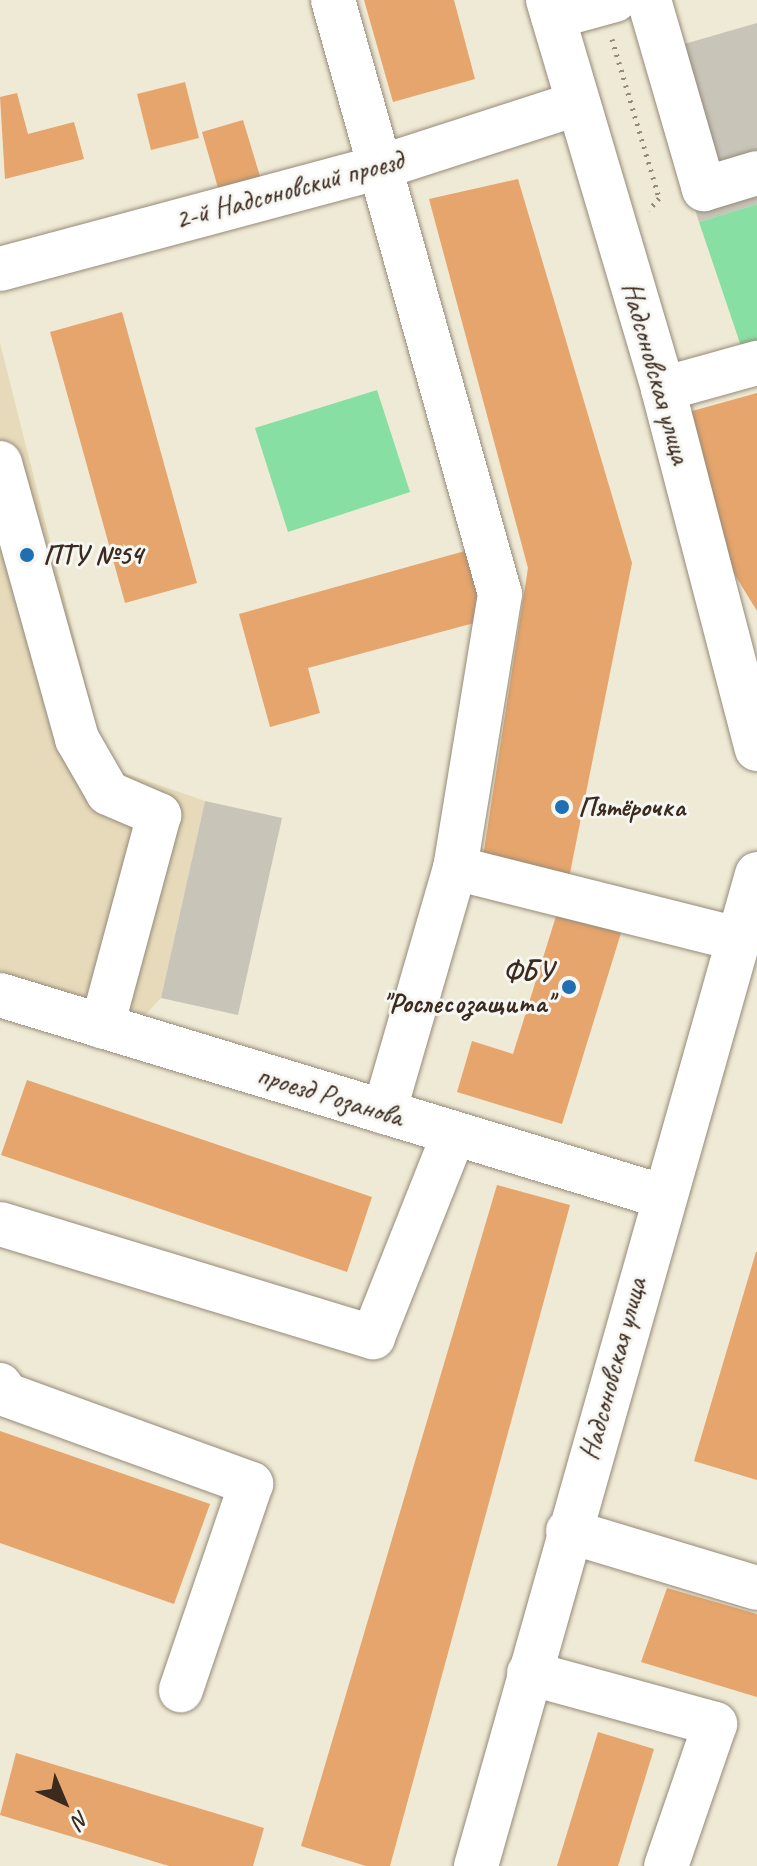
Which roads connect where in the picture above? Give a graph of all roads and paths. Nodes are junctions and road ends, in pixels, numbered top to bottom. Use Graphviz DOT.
graph roads {
  1 [pos="333,0"];
  2 [pos="615,0"];
  3 [pos="649,0"];
  4 [pos="551,9"];
  5 [pos="576,104"];
  6 [pos="378,168"];
  7 [pos="757,173"];
  8 [pos="0,269"];
  9 [pos="757,363"];
  10 [pos="663,389"];
  11 [pos="0,463"];
  12 [pos="757,749"];
  13 [pos="455,868"];
  14 [pos="757,874"];
  15 [pos="738,939"];
  16 [pos="2,1001"];
  17 [pos="102,1026"];
  18 [pos="384,1112"];
  19 [pos="454,1133"];
  20 [pos="661,1196"];
  21 [pos="0,1224"];
  22 [pos="0,1385"];
  23 [pos="568,1531"];
  24 [pos="757,1588"];
  25 [pos="529,1673"];
  26 [pos="181,1690"];
  27 [pos="476,1866"];
  28 [pos="666,1866"];
  1 -- 6 [label="street"];
  2 -- 4 [label="street"];
  3 -- 7 [label="street"];
  4 -- 5 [label="street, Надсоновская улица"];
  5 -- 6 [label="street, 2-й Надсоновский проезд"];
  5 -- 10 [label="street, Надсоновская улица"];
  6 -- 8 [label="street, 2-й Надсоновский проезд"];
  6 -- 13 [label="street"];
  9 -- 10 [label="street"];
  10 -- 12 [label="street, Надсоновская улица"];
  11 -- 17 [label="street"];
  13 -- 15 [label="street"];
  13 -- 18 [label="street"];
  14 -- 15 [label="street, Надсоновская улица"];
  15 -- 20 [label="street, Надсоновская улица"];
  16 -- 17 [label="street, проезд Розанова"];
  17 -- 18 [label="street, проезд Розанова"];
  18 -- 19 [label="street, проезд Розанова"];
  19 -- 20 [label="street, проезд Розанова"];
  19 -- 21 [label="street"];
  20 -- 23 [label="street, Надсоновская улица"];
  22 -- 26 [label="street"];
  23 -- 24 [label="street"];
  23 -- 25 [label="street, Надсоновская улица"];
  25 -- 27 [label="street, Надсоновская улица"];
  25 -- 28 [label="street"];
}
